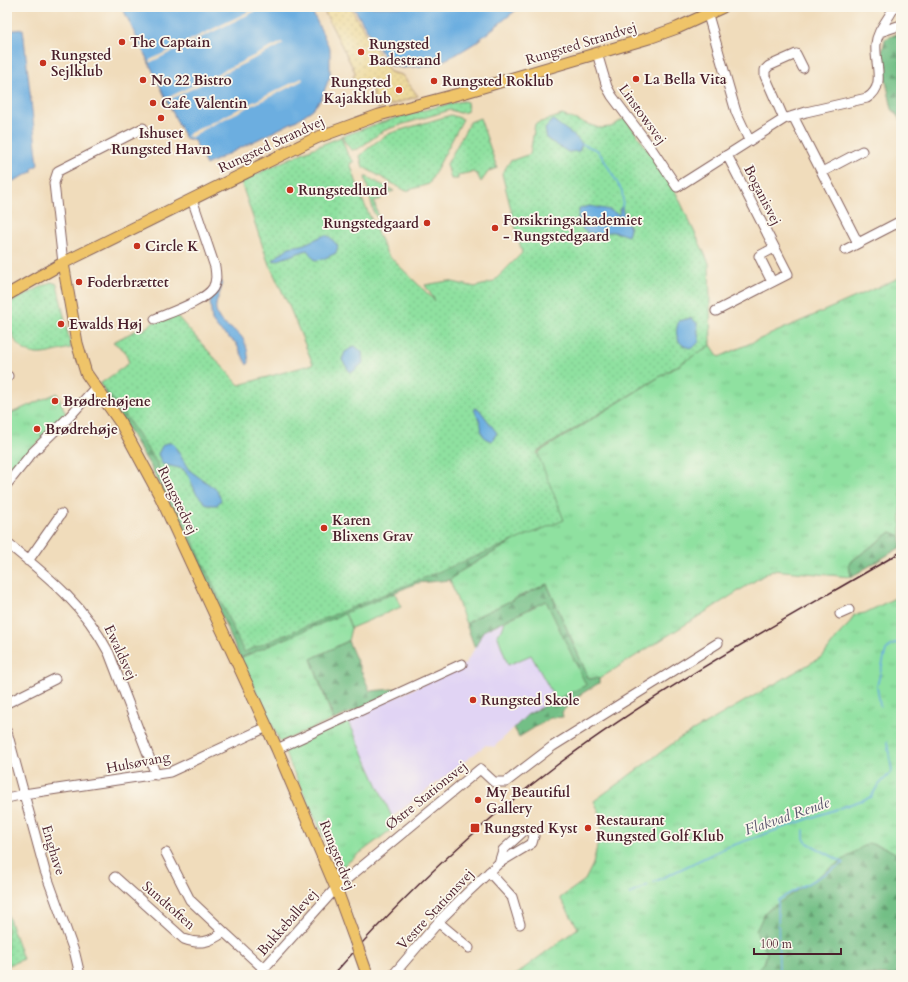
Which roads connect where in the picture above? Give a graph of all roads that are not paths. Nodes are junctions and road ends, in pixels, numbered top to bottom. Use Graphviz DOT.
graph roads {
  1 [pos="723,7"];
  2 [pos="894,7"];
  3 [pos="708,15"];
  4 [pos="901,25"];
  5 [pos="880,32"];
  6 [pos="597,53"];
  7 [pos="803,68"];
  8 [pos="789,118"];
  9 [pos="143,128"];
  10 [pos="749,140"];
  11 [pos="862,151"];
  12 [pos="727,155"];
  13 [pos="822,172"];
  14 [pos="192,199"];
  15 [pos="901,221"];
  16 [pos="858,243"];
  17 [pos="774,248"];
  18 [pos="845,250"];
  19 [pos="63,263"];
  20 [pos="772,282"];
  21 [pos="7,295"];
  22 [pos="716,311"];
  23 [pos="154,319"];
  24 [pos="95,388"];
  25 [pos="7,484"];
  26 [pos="61,514"];
  27 [pos="7,544"];
  28 [pos="28,560"];
  29 [pos="849,610"];
  30 [pos="840,614"];
  31 [pos="718,643"];
  32 [pos="462,664"];
  33 [pos="55,679"];
  34 [pos="7,703"];
  35 [pos="267,727"];
  36 [pos="7,732"];
  37 [pos="277,749"];
  38 [pos="156,775"];
  39 [pos="24,794"];
  40 [pos="7,798"];
  41 [pos="166,853"];
  42 [pos="500,863"];
  43 [pos="489,872"];
  44 [pos="115,877"];
  45 [pos="336,888"];
  46 [pos="438,922"];
  47 [pos="520,924"];
  48 [pos="224,932"];
  49 [pos="469,948"];
  50 [pos="261,972"];
  51 [pos="367,973"];
  52 [pos="80,975"];
  53 [pos="393,975"];
  1 -- 3 [label="main road, Rungsted Strandvej"];
  2 -- 5 [label="street"];
  3 -- 6 [label="main road, Rungsted Strandvej"];
  3 -- 10 [label="street"];
  4 -- 5 [label="street"];
  5 -- 8 [label="street"];
  6 -- 12 [label="street, Linstowsvej"];
  6 -- 14 [label="main road, Rungsted Strandvej"];
  7 -- 8 [label="street"];
  8 -- 10 [label="street"];
  8 -- 13 [label="street"];
  9 -- 19 [label="street"];
  10 -- 12 [label="street"];
  11 -- 13 [label="street"];
  12 -- 17 [label="street, Boganisvej"];
  13 -- 16 [label="street"];
  14 -- 19 [label="main road, Rungsted Strandvej"];
  14 -- 23 [label="street"];
  15 -- 16 [label="street"];
  16 -- 18 [label="street"];
  17 -- 20 [label="street, Boganisvej"];
  17 -- 20 [label="street, Boganisvej"];
  19 -- 21 [label="main road, Rungsted Strandvej"];
  19 -- 24 [label="main road, Rungstedvej"];
  20 -- 22 [label="street, Boganisvej"];
  24 -- 25 [label="street"];
  24 -- 35 [label="main road, Rungstedvej"];
  26 -- 28 [label="street"];
  27 -- 28 [label="street, Ewaldsvej"];
  28 -- 38 [label="street, Ewaldsvej"];
  29 -- 30 [label="street"];
  31 -- 45 [label="street, Østre Stationsvej"];
  32 -- 37 [label="street"];
  33 -- 34 [label="street"];
  35 -- 37 [label="main road, Rungstedvej"];
  35 -- 38 [label="street, Hulsøvang"];
  36 -- 39 [label="street, Enghave"];
  37 -- 45 [label="main road, Rungstedvej"];
  38 -- 39 [label="street, Hulsøvang"];
  39 -- 40 [label="street, Hulsøvang"];
  39 -- 52 [label="street, Enghave"];
  41 -- 48 [label="street"];
  42 -- 43 [label="street, Vestre Stationsvej"];
  43 -- 46 [label="street, Vestre Stationsvej"];
  43 -- 47 [label="street"];
  44 -- 48 [label="street, Sundtoften"];
  45 -- 50 [label="street, Bukkeballevej"];
  45 -- 51 [label="main road, Rungstedvej, bridge"];
  46 -- 49 [label="street"];
  46 -- 53 [label="street, Vestre Stationsvej"];
  48 -- 50 [label="street"];
}
